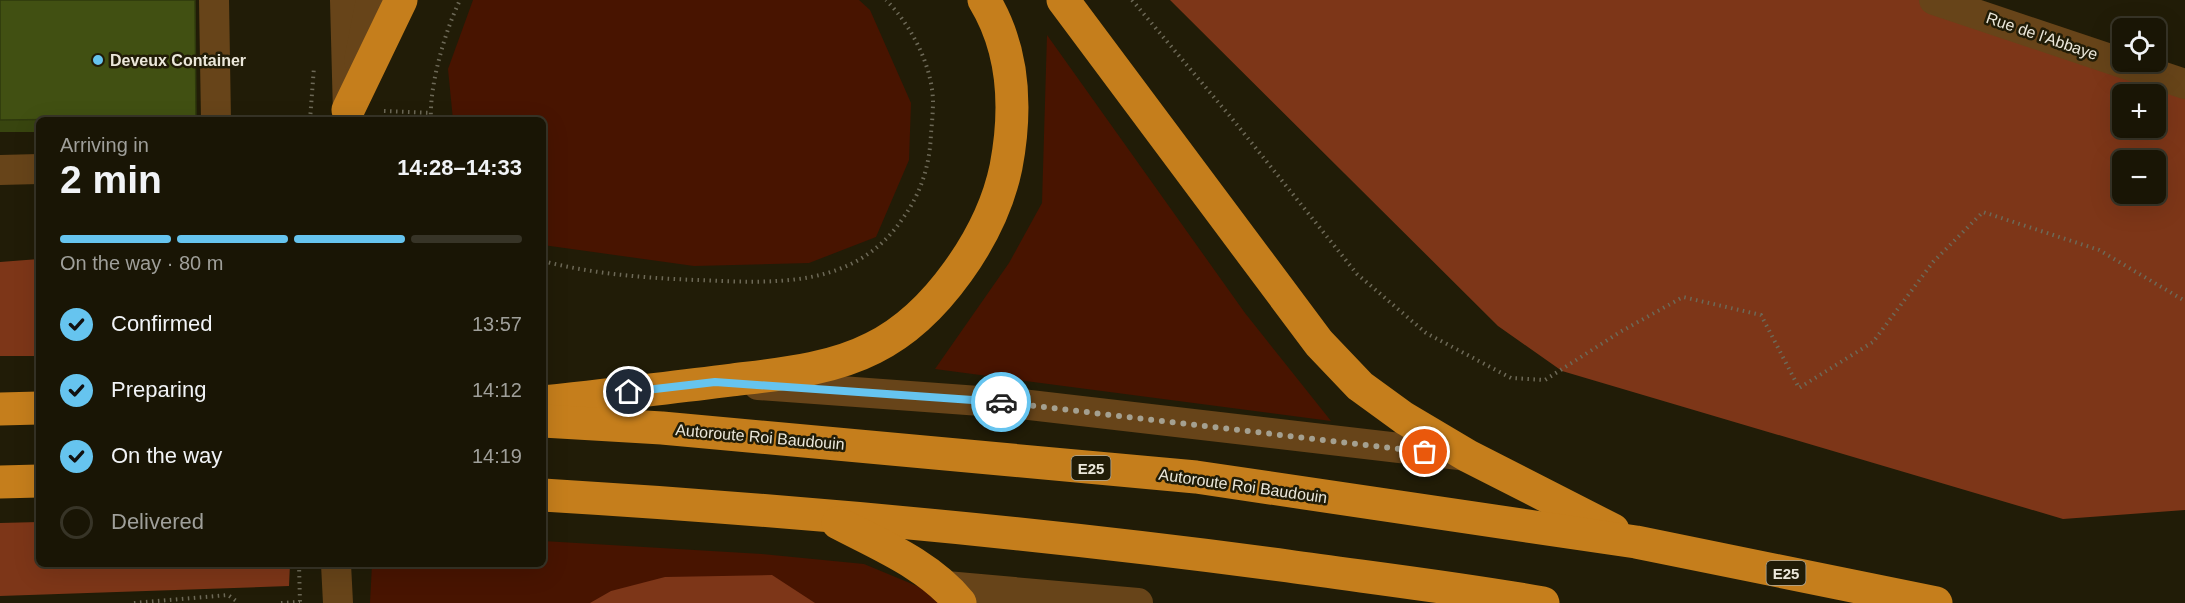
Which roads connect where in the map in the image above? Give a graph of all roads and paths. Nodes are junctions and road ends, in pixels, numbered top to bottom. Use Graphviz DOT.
graph roads {
  1 [pos="214,0"];
  2 [pos="345,0"];
  3 [pos="371,0"];
  4 [pos="401,0"];
  5 [pos="460,0"];
  6 [pos="886,0"];
  7 [pos="984,0"];
  8 [pos="1063,0"];
  9 [pos="1132,0"];
  10 [pos="1934,0"];
  11 [pos="2185,84"];
  12 [pos="431,112"];
  13 [pos="348,115"];
  14 [pos="216,117"];
  15 [pos="431,117"];
  16 [pos="36,169"];
  17 [pos="0,170"];
  18 [pos="546,262"];
  19 [pos="2185,301"];
  20 [pos="715,382"];
  21 [pos="546,402"];
  22 [pos="36,408"];
  23 [pos="0,409"];
  24 [pos="546,421"];
  25 [pos="1468,456"];
  26 [pos="36,481"];
  27 [pos="0,482"];
  28 [pos="546,495"];
  29 [pos="823,515"];
  30 [pos="1636,542"];
  31 [pos="299,567"];
  32 [pos="336,567"];
  33 [pos="1481,592"];
  34 [pos="953,595"];
  35 [pos="339,601"];
  36 [pos="237,602"];
  37 [pos="134,603"];
  38 [pos="281,603"];
  39 [pos="300,603"];
  40 [pos="1138,603"];
  41 [pos="1428,603"];
  42 [pos="1543,603"];
  43 [pos="1936,603"];
  1 -- 14 [label="street"];
  2 -- 13 [label="street"];
  3 -- 13 [label="street"];
  4 -- 13 [label="highway"];
  5 -- 12 [label="path"];
  6 -- 18 [label="path"];
  7 -- 20 [label="highway"];
  8 -- 25 [label="highway"];
  9 -- 19 [label="path"];
  10 -- 11 [label="street, Rue de l'Abbaye"];
  12 -- 13 [label="path"];
  12 -- 15 [label="path"];
  16 -- 17 [label="street"];
  20 -- 21 [label="highway"];
  20 -- 25 [label="street"];
  22 -- 23 [label="highway"];
  24 -- 30 [label="highway, Autoroute Roi Baudouin / E25"];
  25 -- 30 [label="highway"];
  26 -- 27 [label="highway"];
  28 -- 29 [label="highway"];
  29 -- 33 [label="highway"];
  29 -- 34 [label="highway"];
  30 -- 43 [label="highway, Autoroute Roi Baudouin / E25"];
  31 -- 39 [label="path"];
  32 -- 35 [label="street"];
  33 -- 41 [label="highway"];
  33 -- 42 [label="highway"];
  34 -- 40 [label="street"];
  36 -- 37 [label="path"];
  38 -- 39 [label="path"];
}
